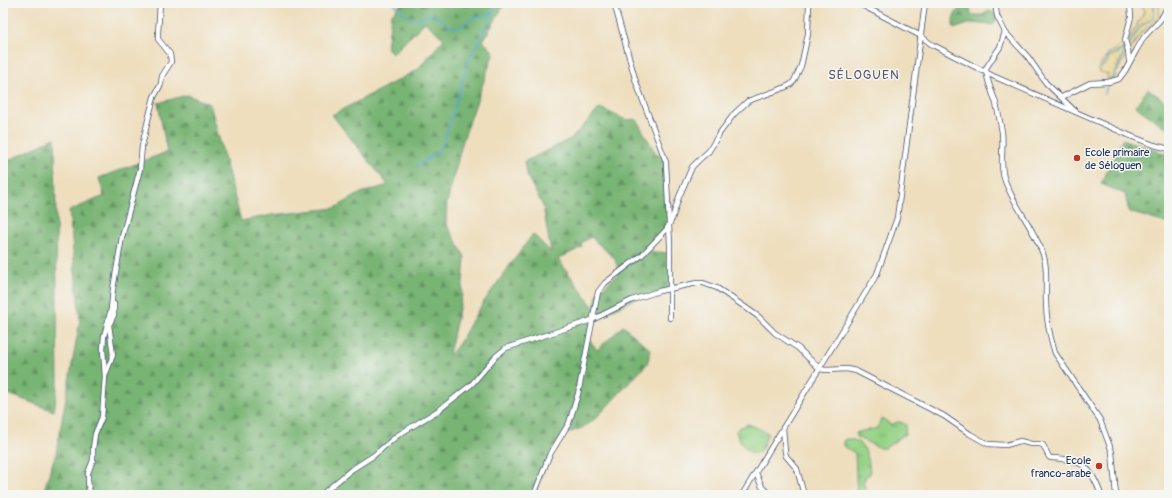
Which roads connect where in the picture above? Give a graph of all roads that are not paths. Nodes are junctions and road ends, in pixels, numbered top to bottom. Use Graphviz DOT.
graph roads {
  1 [pos="160,3"];
  2 [pos="614,3"];
  3 [pos="809,3"];
  4 [pos="858,3"];
  5 [pos="926,3"];
  6 [pos="995,3"];
  7 [pos="1130,3"];
  8 [pos="1169,4"];
  9 [pos="1005,32"];
  10 [pos="920,36"];
  11 [pos="1128,64"];
  12 [pos="986,72"];
  13 [pos="1062,97"];
  14 [pos="1078,114"];
  15 [pos="1169,149"];
  16 [pos="669,225"];
  17 [pos="670,289"];
  18 [pos="112,298"];
  19 [pos="670,318"];
  20 [pos="592,320"];
  21 [pos="820,369"];
  22 [pos="105,377"];
  23 [pos="783,428"];
  24 [pos="756,473"];
  25 [pos="89,495"];
  26 [pos="321,495"];
  27 [pos="534,495"];
  28 [pos="742,495"];
  29 [pos="770,495"];
  30 [pos="804,495"];
  31 [pos="1101,495"];
  32 [pos="1116,495"];
  1 -- 18 [label="street"];
  2 -- 16 [label="street"];
  3 -- 16 [label="street"];
  4 -- 10 [label="street"];
  5 -- 10 [label="street"];
  6 -- 9 [label="street"];
  7 -- 11 [label="street"];
  8 -- 11 [label="street"];
  9 -- 12 [label="street"];
  9 -- 13 [label="street"];
  10 -- 12 [label="street"];
  10 -- 21 [label="street"];
  11 -- 13 [label="street"];
  12 -- 14 [label="street"];
  12 -- 32 [label="street"];
  13 -- 14 [label="street"];
  14 -- 15 [label="street"];
  16 -- 17 [label="street"];
  16 -- 20 [label="street"];
  17 -- 19 [label="street"];
  17 -- 20 [label="street"];
  17 -- 21 [label="street"];
  18 -- 22 [label="street"];
  18 -- 22 [label="street"];
  20 -- 26 [label="street"];
  20 -- 27 [label="street"];
  21 -- 23 [label="street"];
  21 -- 31 [label="street"];
  22 -- 25 [label="street"];
  23 -- 24 [label="street"];
  23 -- 30 [label="street"];
  24 -- 28 [label="street"];
  24 -- 29 [label="street"];
}
